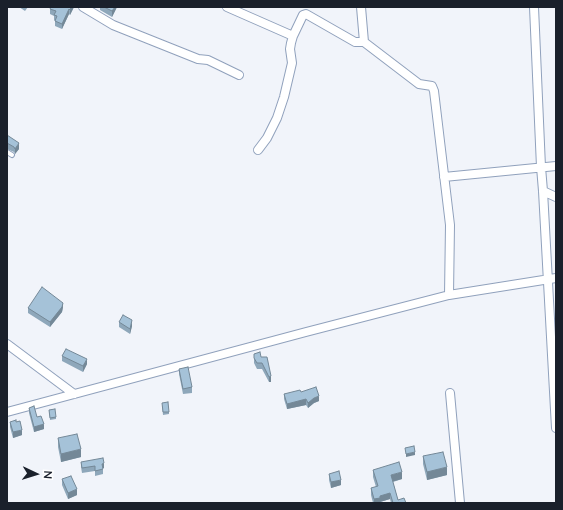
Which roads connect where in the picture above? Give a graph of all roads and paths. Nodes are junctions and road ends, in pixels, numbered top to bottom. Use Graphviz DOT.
graph roads {
  1 [pos="83,7"];
  2 [pos="227,7"];
  3 [pos="361,7"];
  4 [pos="534,7"];
  5 [pos="293,36"];
  6 [pos="364,42"];
  7 [pos="239,75"];
  8 [pos="258,150"];
  9 [pos="7,152"];
  10 [pos="12,155"];
  11 [pos="556,166"];
  12 [pos="541,167"];
  13 [pos="444,177"];
  14 [pos="544,191"];
  15 [pos="556,197"];
  16 [pos="552,278"];
  17 [pos="449,295"];
  18 [pos="7,344"];
  19 [pos="450,393"];
  20 [pos="74,394"];
  21 [pos="7,412"];
  22 [pos="556,428"];
  23 [pos="460,503"];
  1 -- 7 [label="street"];
  2 -- 5 [label="street"];
  3 -- 6 [label="street"];
  4 -- 12 [label="street"];
  5 -- 6 [label="street"];
  5 -- 8 [label="street"];
  6 -- 13 [label="street"];
  9 -- 10 [label="lane"];
  11 -- 12 [label="street"];
  12 -- 13 [label="street"];
  12 -- 14 [label="street"];
  13 -- 17 [label="street"];
  14 -- 15 [label="street"];
  14 -- 16 [label="street"];
  16 -- 17 [label="street"];
  16 -- 22 [label="street"];
  17 -- 20 [label="street"];
  18 -- 20 [label="street"];
  19 -- 23 [label="street"];
  20 -- 21 [label="street"];
}
